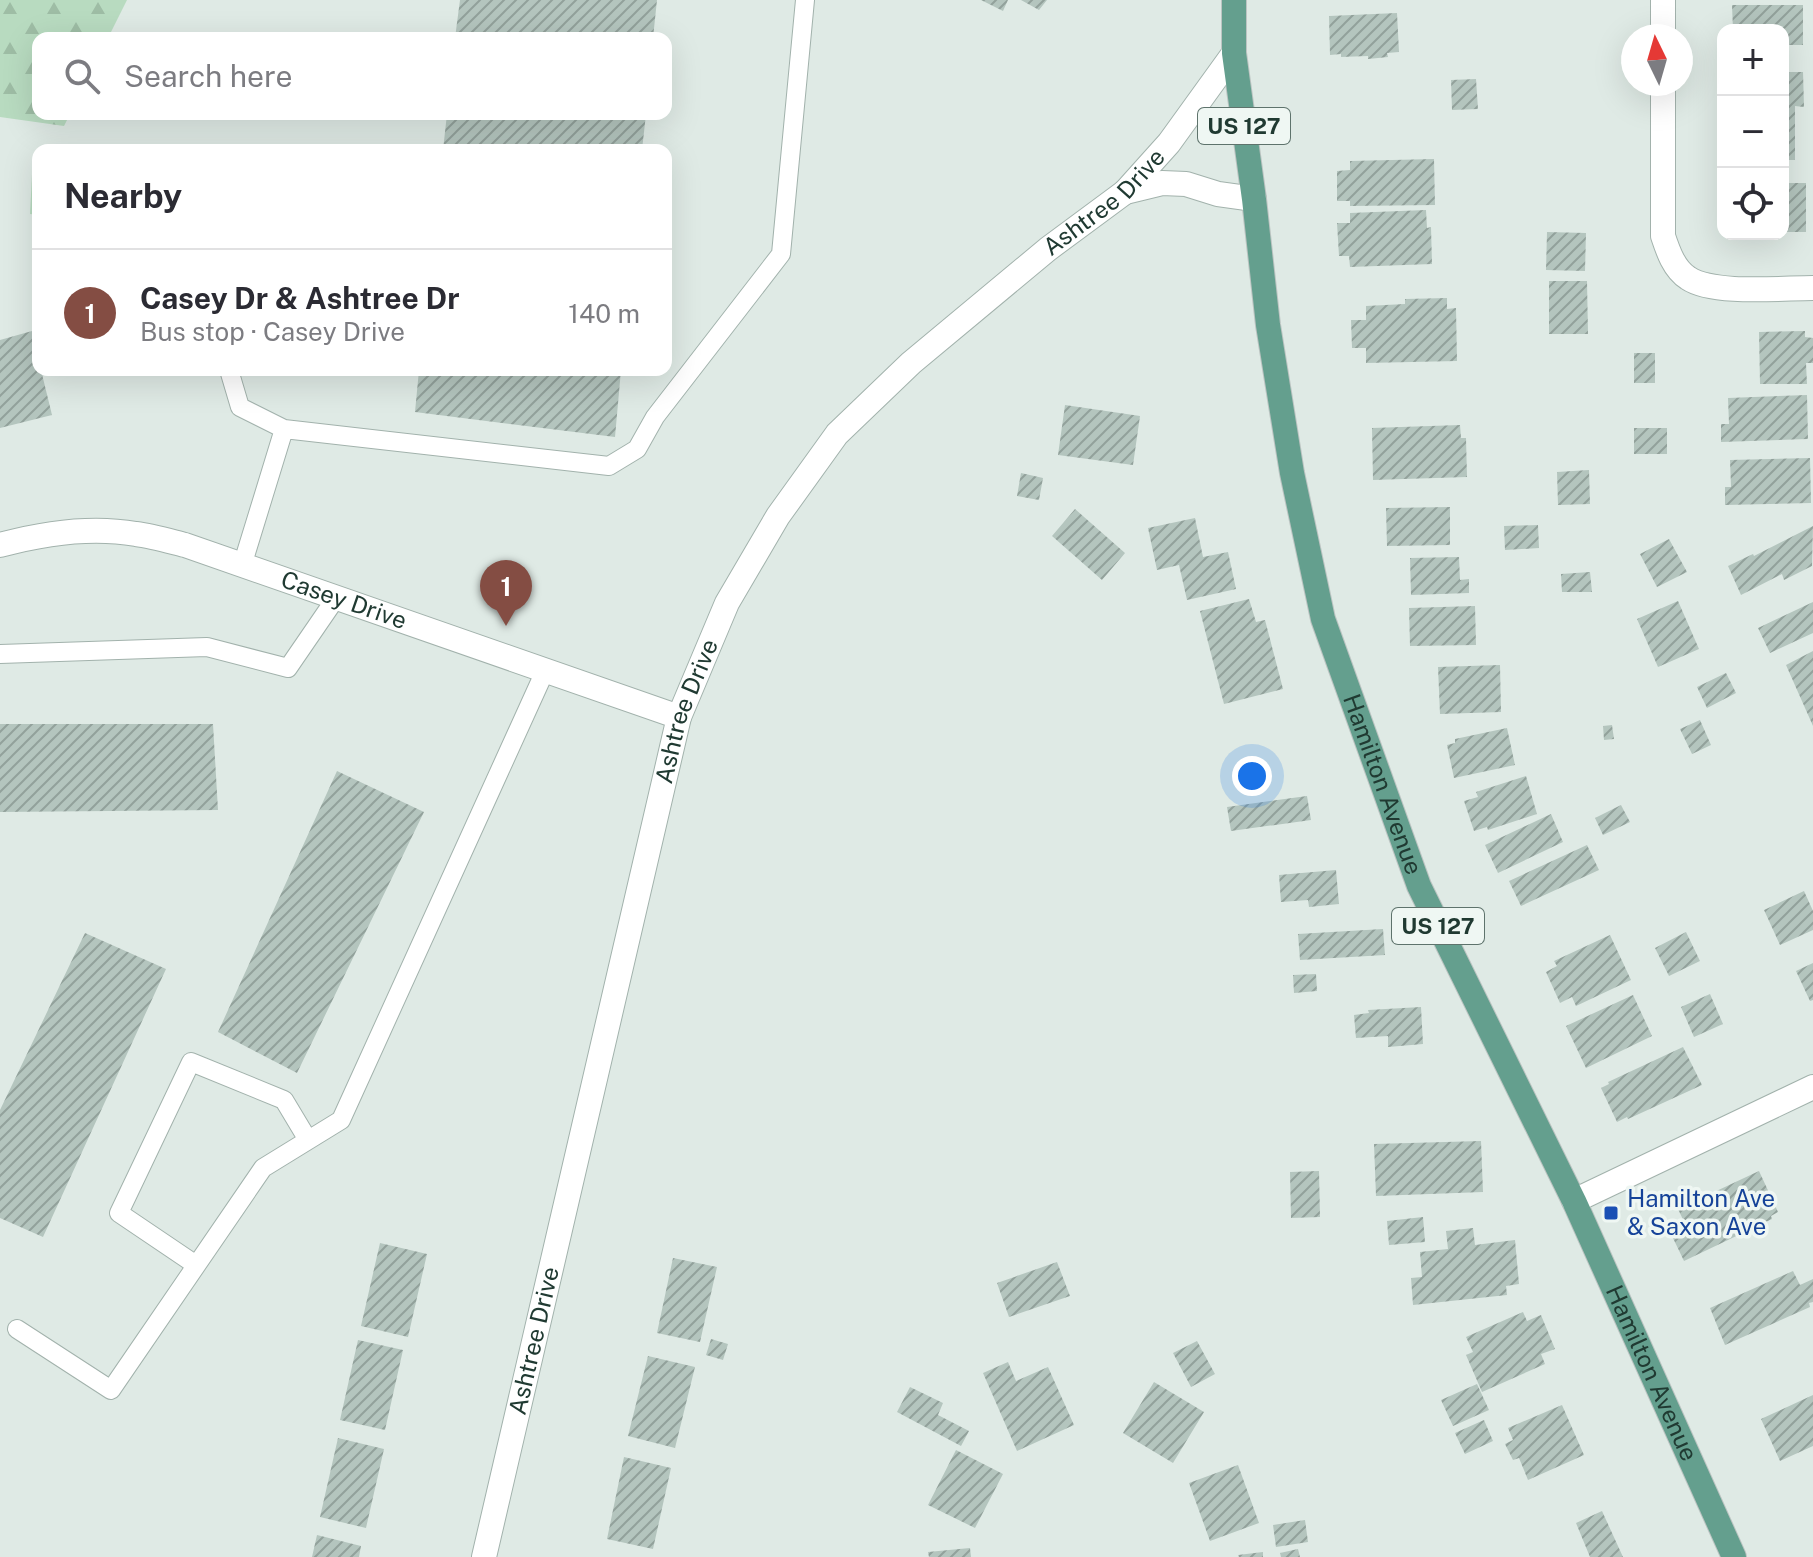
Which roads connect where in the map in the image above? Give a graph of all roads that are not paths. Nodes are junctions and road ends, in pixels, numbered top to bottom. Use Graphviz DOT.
graph roads {
  1 [pos="805,0"];
  2 [pos="1234,0"];
  3 [pos="1663,0"];
  4 [pos="1663,24"];
  5 [pos="1234,53"];
  6 [pos="1663,96"];
  7 [pos="1125,192"];
  8 [pos="1254,199"];
  9 [pos="1813,288"];
  10 [pos="231,376"];
  11 [pos="284,429"];
  12 [pos="0,545"];
  13 [pos="242,566"];
  14 [pos="336,598"];
  15 [pos="0,654"];
  16 [pos="545,671"];
  17 [pos="679,717"];
  18 [pos="1813,1087"];
  19 [pos="308,1140"];
  20 [pos="1574,1201"];
  21 [pos="196,1265"];
  22 [pos="17,1329"];
  23 [pos="484,1557"];
  24 [pos="1734,1557"];
  1 -- 11 [label="lane"];
  2 -- 5 [label="main road, Hamilton Avenue / US 127"];
  3 -- 4 [label="street"];
  5 -- 7 [label="street, Ashtree Drive"];
  5 -- 8 [label="main road, Hamilton Avenue / US 127"];
  6 -- 9 [label="street"];
  7 -- 8 [label="street"];
  7 -- 17 [label="street, Ashtree Drive"];
  8 -- 20 [label="main road, Hamilton Avenue / US 127"];
  10 -- 11 [label="lane"];
  11 -- 13 [label="lane"];
  12 -- 13 [label="street, Casey Drive"];
  13 -- 14 [label="street, Casey Drive"];
  14 -- 15 [label="lane"];
  14 -- 16 [label="street, Casey Drive"];
  16 -- 17 [label="street, Casey Drive"];
  16 -- 19 [label="lane"];
  17 -- 23 [label="street, Ashtree Drive"];
  18 -- 20 [label="street"];
  19 -- 21 [label="lane"];
  19 -- 21 [label="lane"];
  20 -- 24 [label="main road, Hamilton Avenue / US 127"];
  21 -- 22 [label="lane"];
}
